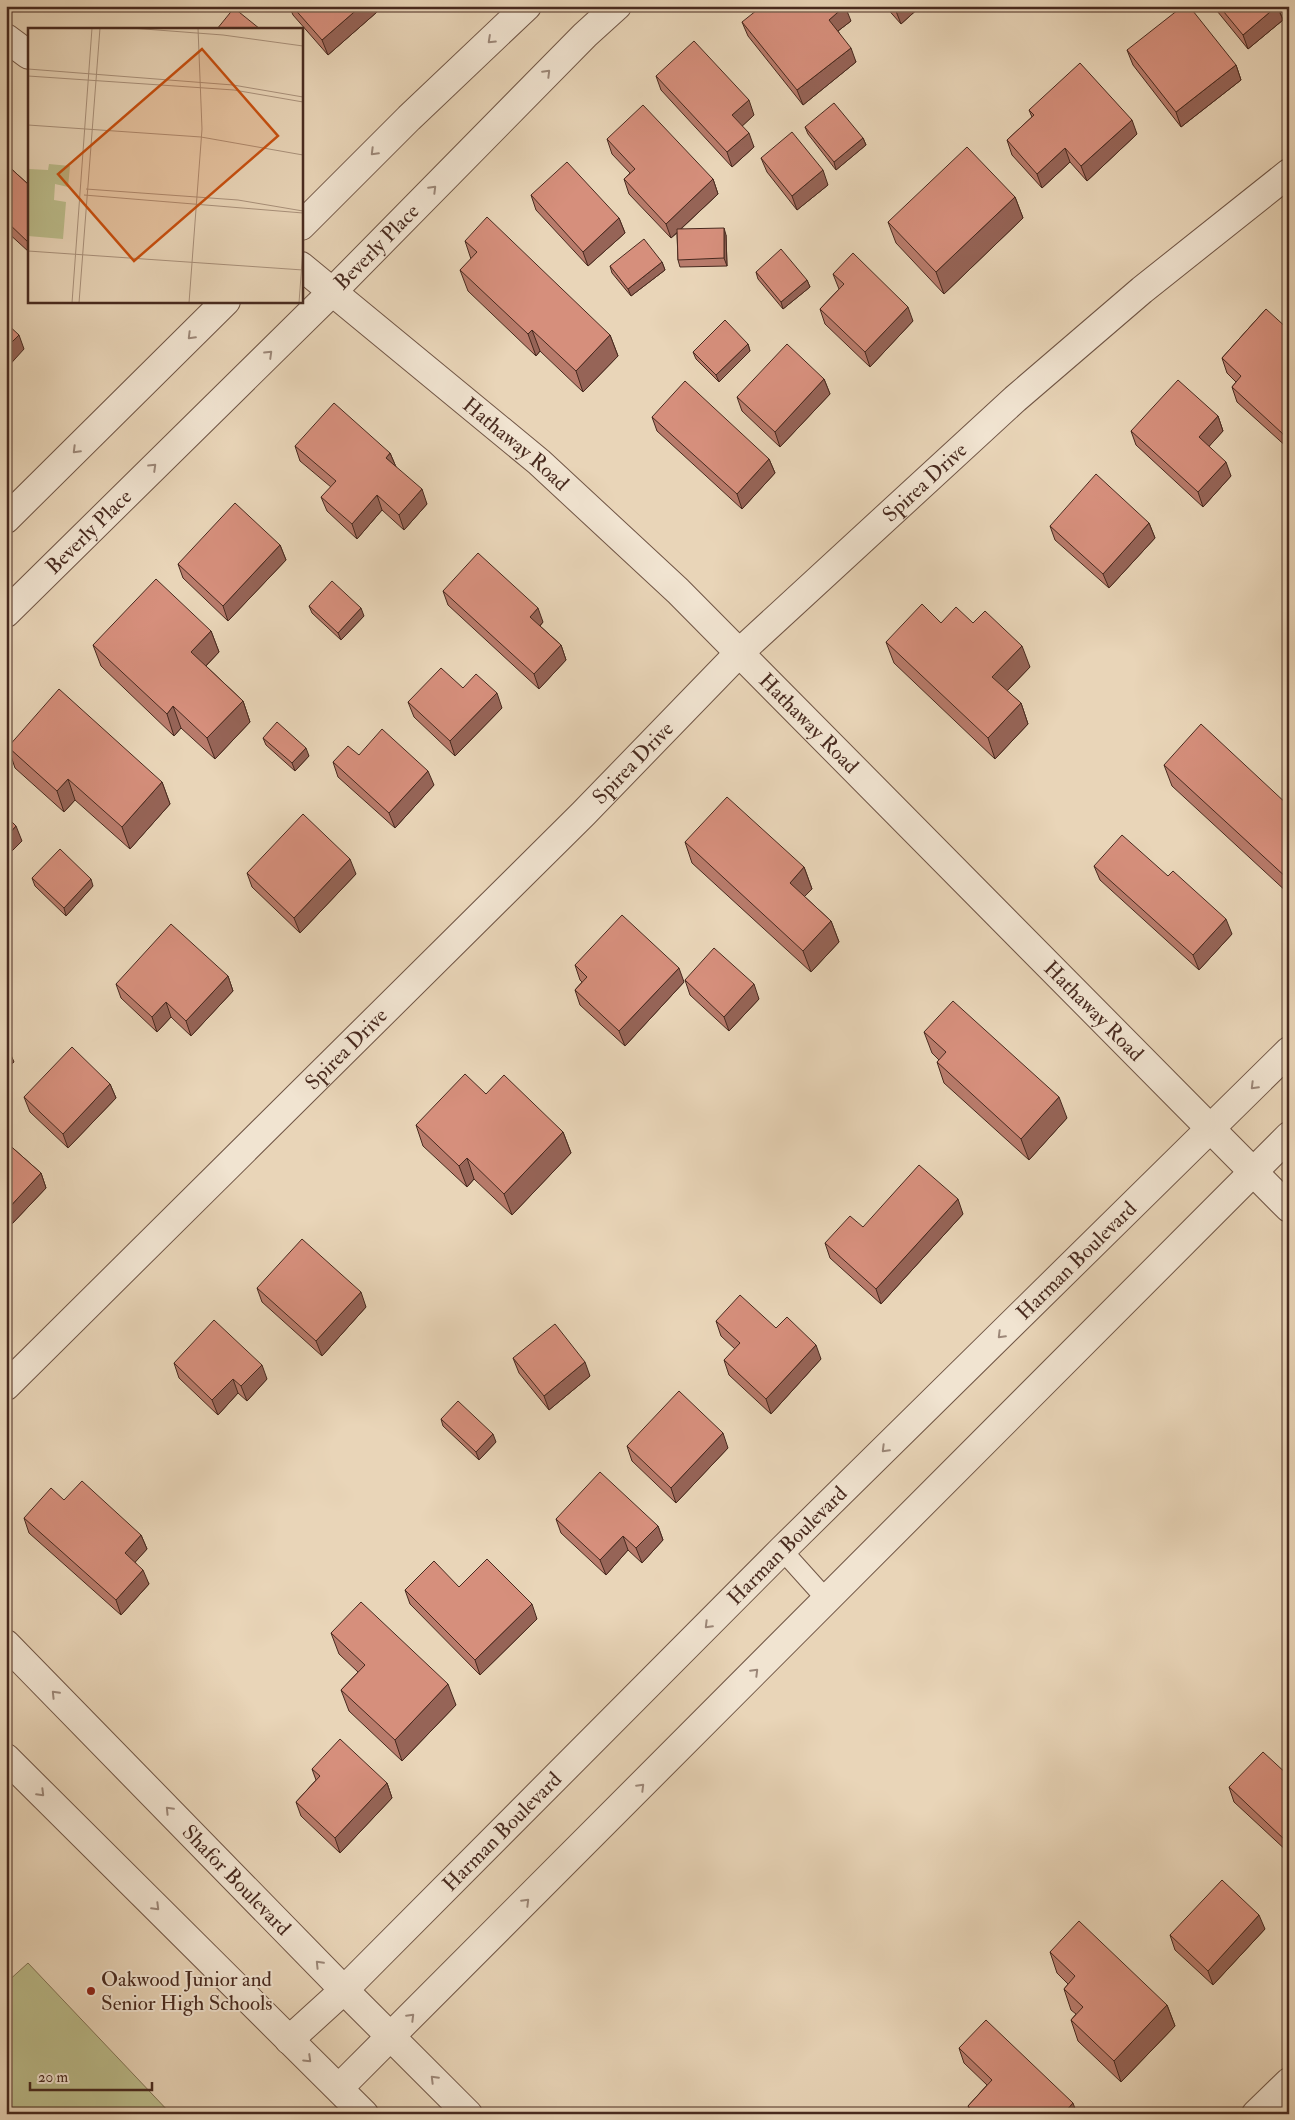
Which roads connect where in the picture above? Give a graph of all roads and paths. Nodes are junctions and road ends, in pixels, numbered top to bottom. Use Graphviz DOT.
graph roads {
  1 [pos="527,6"];
  2 [pos="617,6"];
  3 [pos="6,38"];
  4 [pos="28,54"];
  5 [pos="1289,172"];
  6 [pos="302,225"];
  7 [pos="302,267"];
  8 [pos="332,292"];
  9 [pos="225,302"];
  10 [pos="6,519"];
  11 [pos="6,612"];
  12 [pos="740,652"];
  13 [pos="1289,1052"];
  14 [pos="1210,1129"];
  15 [pos="1289,1136"];
  16 [pos="1253,1172"];
  17 [pos="1289,1208"];
  18 [pos="6,1386"];
  19 [pos="782,1550"];
  20 [pos="828,1600"];
  21 [pos="6,1644"];
  22 [pos="6,1758"];
  23 [pos="344,1990"];
  24 [pos="391,2037"];
  25 [pos="289,2040"];
  26 [pos="1289,2082"];
  27 [pos="339,2088"];
  28 [pos="364,2114"];
  29 [pos="468,2114"];
  30 [pos="1256,2114"];
  1 -- 6 [label="street, one-way"];
  8 -- 2 [label="street, Beverly Place, one-way"];
  3 -- 4 [label="street"];
  5 -- 12 [label="street, Spirea Drive"];
  7 -- 8 [label="street, Hathaway Road"];
  11 -- 8 [label="street, Beverly Place, one-way"];
  8 -- 12 [label="street, Hathaway Road"];
  9 -- 10 [label="street, one-way"];
  12 -- 14 [label="street, Hathaway Road"];
  12 -- 18 [label="street, Spirea Drive"];
  13 -- 14 [label="street, Harman Boulevard, one-way"];
  14 -- 16 [label="street, Hathaway Road"];
  14 -- 19 [label="street, Harman Boulevard, one-way"];
  15 -- 16 [label="street"];
  16 -- 17 [label="street, Hathaway Road"];
  16 -- 20 [label="street"];
  19 -- 20 [label="lane"];
  19 -- 23 [label="street, Harman Boulevard, one-way"];
  24 -- 20 [label="street, one-way"];
  23 -- 21 [label="street, Shafor Boulevard, one-way"];
  22 -- 25 [label="street, one-way"];
  23 -- 24 [label="street, Shafor Boulevard"];
  23 -- 25 [label="street, Harman Boulevard"];
  24 -- 27 [label="street"];
  29 -- 24 [label="street, Shafor Boulevard, one-way"];
  25 -- 27 [label="street, one-way"];
  26 -- 30 [label="street"];
  27 -- 28 [label="street"];
}
